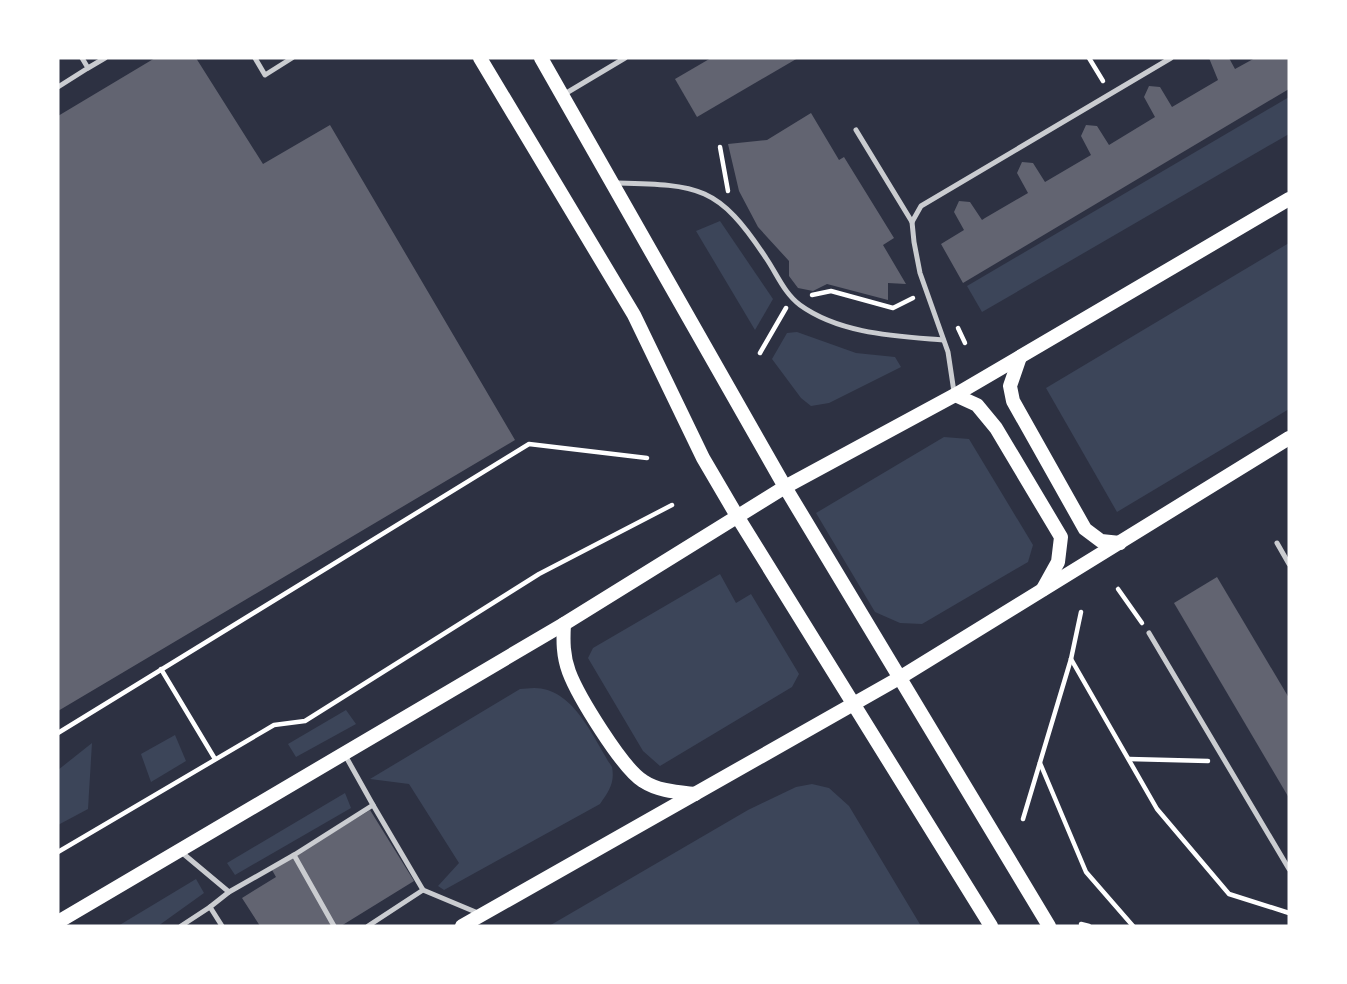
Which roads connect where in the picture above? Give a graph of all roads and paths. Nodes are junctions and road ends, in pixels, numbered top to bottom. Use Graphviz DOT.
graph roads {
  1 [pos="82,58"];
  2 [pos="105,58"];
  3 [pos="255,58"];
  4 [pos="292,58"];
  5 [pos="480,58"];
  6 [pos="541,58"];
  7 [pos="625,58"];
  8 [pos="1089,58"];
  9 [pos="1171,58"];
  10 [pos="88,68"];
  11 [pos="58,87"];
  12 [pos="1110,94"];
  13 [pos="563,95"];
  14 [pos="856,130"];
  15 [pos="720,146"];
  16 [pos="615,183"];
  17 [pos="722,191"];
  18 [pos="1289,199"];
  19 [pos="912,222"];
  20 [pos="927,292"];
  21 [pos="807,295"];
  22 [pos="786,307"];
  23 [pos="954,321"];
  24 [pos="943,340"];
  25 [pos="965,343"];
  26 [pos="760,353"];
  27 [pos="1020,357"];
  28 [pos="955,395"];
  29 [pos="1289,438"];
  30 [pos="647,458"];
  31 [pos="785,487"];
  32 [pos="672,505"];
  33 [pos="737,516"];
  34 [pos="1120,543"];
  35 [pos="1277,543"];
  36 [pos="1289,564"];
  37 [pos="1118,589"];
  38 [pos="1043,590"];
  39 [pos="1081,612"];
  40 [pos="564,624"];
  41 [pos="1149,633"];
  42 [pos="1071,659"];
  43 [pos="161,669"];
  44 [pos="901,677"];
  45 [pos="855,703"];
  46 [pos="58,733"];
  47 [pos="343,752"];
  48 [pos="1128,758"];
  49 [pos="215,760"];
  50 [pos="1040,762"];
  51 [pos="1226,762"];
  52 [pos="695,794"];
  53 [pos="373,804"];
  54 [pos="1023,819"];
  55 [pos="177,849"];
  56 [pos="58,852"];
  57 [pos="294,855"];
  58 [pos="1289,869"];
  59 [pos="423,890"];
  60 [pos="229,892"];
  61 [pos="209,907"];
  62 [pos="1289,913"];
  63 [pos="482,915"];
  64 [pos="58,922"];
  65 [pos="1081,924"];
  66 [pos="181,926"];
  67 [pos="222,926"];
  68 [pos="334,926"];
  69 [pos="368,926"];
  70 [pos="462,926"];
  71 [pos="992,926"];
  72 [pos="1049,926"];
  73 [pos="1089,926"];
  74 [pos="1133,926"];
  1 -- 10 [label="lane"];
  2 -- 10 [label="lane"];
  3 -- 4 [label="lane"];
  5 -- 33 [label="main road"];
  6 -- 13 [label="main road"];
  7 -- 13 [label="lane"];
  8 -- 12 [label="path"];
  9 -- 12 [label="lane"];
  10 -- 11 [label="lane"];
  12 -- 19 [label="lane"];
  13 -- 16 [label="main road"];
  14 -- 19 [label="lane"];
  15 -- 17 [label="path"];
  16 -- 24 [label="lane"];
  16 -- 31 [label="main road"];
  18 -- 27 [label="main road"];
  19 -- 20 [label="lane"];
  20 -- 21 [label="path"];
  20 -- 24 [label="lane"];
  22 -- 26 [label="path"];
  23 -- 25 [label="path"];
  24 -- 28 [label="lane"];
  27 -- 28 [label="main road"];
  27 -- 34 [label="main road"];
  28 -- 31 [label="main road"];
  28 -- 38 [label="main road"];
  29 -- 34 [label="main road"];
  30 -- 43 [label="path"];
  31 -- 33 [label="main road"];
  31 -- 44 [label="main road"];
  32 -- 49 [label="path"];
  33 -- 40 [label="main road"];
  33 -- 45 [label="main road"];
  34 -- 38 [label="main road"];
  35 -- 36 [label="lane"];
  37 -- 41 [label="path"];
  38 -- 44 [label="main road"];
  39 -- 42 [label="path"];
  40 -- 47 [label="main road"];
  40 -- 52 [label="main road"];
  41 -- 51 [label="lane"];
  42 -- 48 [label="path"];
  42 -- 50 [label="path"];
  43 -- 46 [label="path"];
  43 -- 49 [label="path"];
  44 -- 45 [label="main road"];
  44 -- 72 [label="main road"];
  45 -- 52 [label="main road"];
  45 -- 71 [label="main road"];
  47 -- 53 [label="lane"];
  47 -- 55 [label="main road"];
  48 -- 51 [label="path"];
  48 -- 62 [label="path"];
  49 -- 56 [label="path"];
  50 -- 54 [label="path"];
  50 -- 74 [label="path"];
  51 -- 58 [label="lane"];
  52 -- 63 [label="main road"];
  53 -- 57 [label="lane"];
  53 -- 59 [label="lane"];
  55 -- 60 [label="lane"];
  55 -- 64 [label="main road"];
  57 -- 60 [label="lane"];
  57 -- 68 [label="lane"];
  59 -- 63 [label="lane"];
  59 -- 69 [label="lane"];
  60 -- 61 [label="lane"];
  61 -- 66 [label="lane"];
  61 -- 67 [label="lane"];
  63 -- 70 [label="main road"];
  65 -- 73 [label="path"];
}
